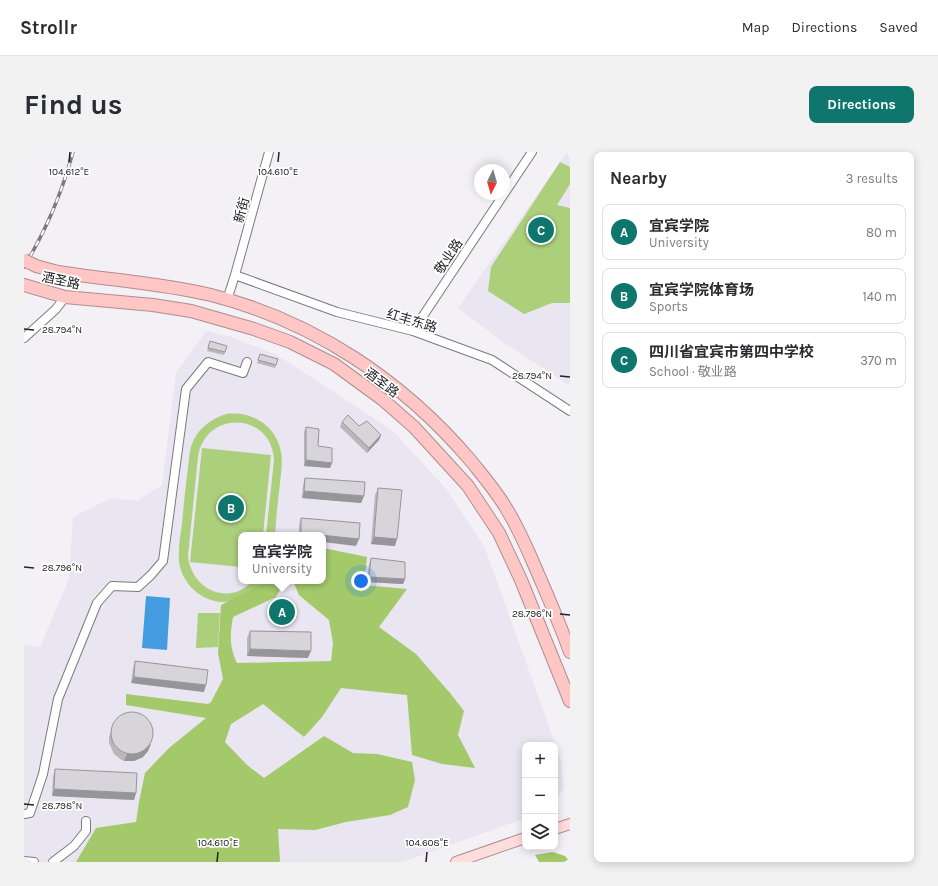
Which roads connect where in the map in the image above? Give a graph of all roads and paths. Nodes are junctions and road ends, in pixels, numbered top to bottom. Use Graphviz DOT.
graph roads {
  1 [pos="269,152"];
  2 [pos="532,152"];
  3 [pos="510,185"];
  4 [pos="500,200"];
  5 [pos="24,260"];
  6 [pos="235,275"];
  7 [pos="24,285"];
  8 [pos="65,297"];
  9 [pos="227,300"];
  10 [pos="413,331"];
  11 [pos="24,338"];
  12 [pos="248,362"];
  13 [pos="570,411"];
  14 [pos="570,652"];
  15 [pos="570,701"];
  16 [pos="24,814"];
  17 [pos="86,821"];
  18 [pos="570,824"];
  19 [pos="558,828"];
  20 [pos="522,839"];
  21 [pos="24,861"];
  22 [pos="34,862"];
  23 [pos="54,862"];
  24 [pos="456,862"];
  1 -- 6 [label="street, 新街"];
  2 -- 3 [label="street, 敬业路"];
  4 -- 10 [label="street, 敬业路"];
  5 -- 9 [label="highway, 酒圣路, bridge"];
  6 -- 9 [label="street, 新街"];
  6 -- 10 [label="street, 红丰东路"];
  7 -- 8 [label="highway, 酒圣路"];
  8 -- 11 [label="street"];
  8 -- 15 [label="highway, 酒圣路"];
  9 -- 14 [label="highway, 酒圣路"];
  10 -- 13 [label="street, 红丰东路"];
  12 -- 16 [label="street"];
  17 -- 23 [label="street"];
  18 -- 19 [label="main road"];
  20 -- 24 [label="main road"];
  21 -- 22 [label="street"];
}
